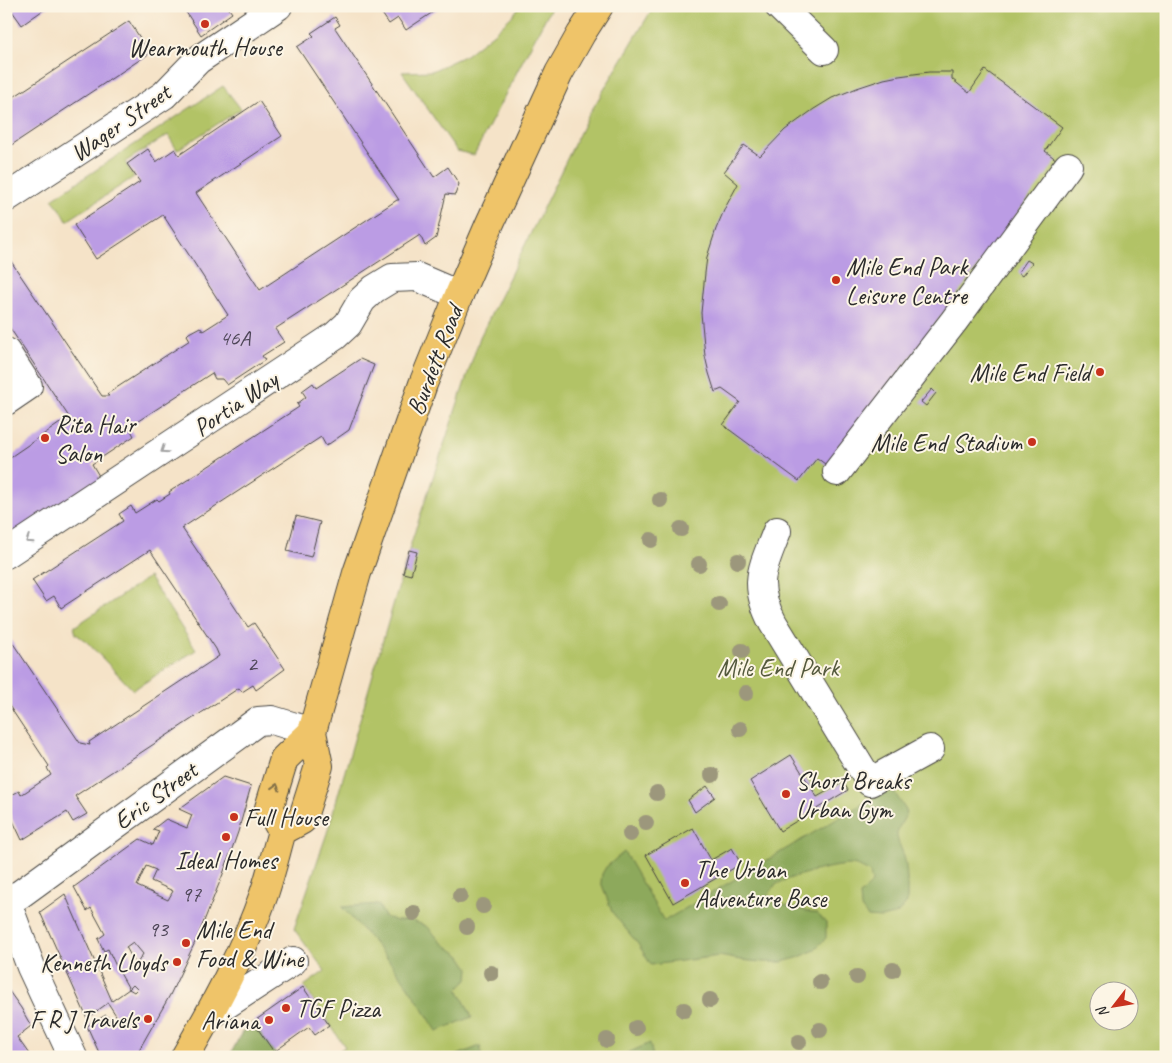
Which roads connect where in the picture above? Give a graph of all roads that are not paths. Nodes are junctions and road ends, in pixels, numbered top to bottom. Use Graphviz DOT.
graph roads {
  1 [pos="278,6"];
  2 [pos="599,6"];
  3 [pos="779,6"];
  4 [pos="824,50"];
  5 [pos="1068,166"];
  6 [pos="6,198"];
  7 [pos="459,296"];
  8 [pos="6,352"];
  9 [pos="6,401"];
  10 [pos="837,472"];
  11 [pos="777,531"];
  12 [pos="6,554"];
  13 [pos="312,732"];
  14 [pos="930,749"];
  15 [pos="6,899"];
  16 [pos="293,960"];
  17 [pos="210,1015"];
  18 [pos="73,1057"];
  19 [pos="185,1057"];
  1 -- 6 [label="street, Wager Street"];
  2 -- 7 [label="main road, Burdett Road"];
  3 -- 4 [label="street"];
  5 -- 10 [label="street"];
  7 -- 12 [label="street, Portia Way, one-way"];
  7 -- 13 [label="main road, Burdett Road"];
  8 -- 9 [label="street"];
  11 -- 14 [label="street"];
  13 -- 15 [label="street, Eric Street"];
  13 -- 17 [label="main road, Burdett Road"];
  15 -- 18 [label="street"];
  16 -- 17 [label="street"];
  17 -- 19 [label="main road, Burdett Road"];
}
